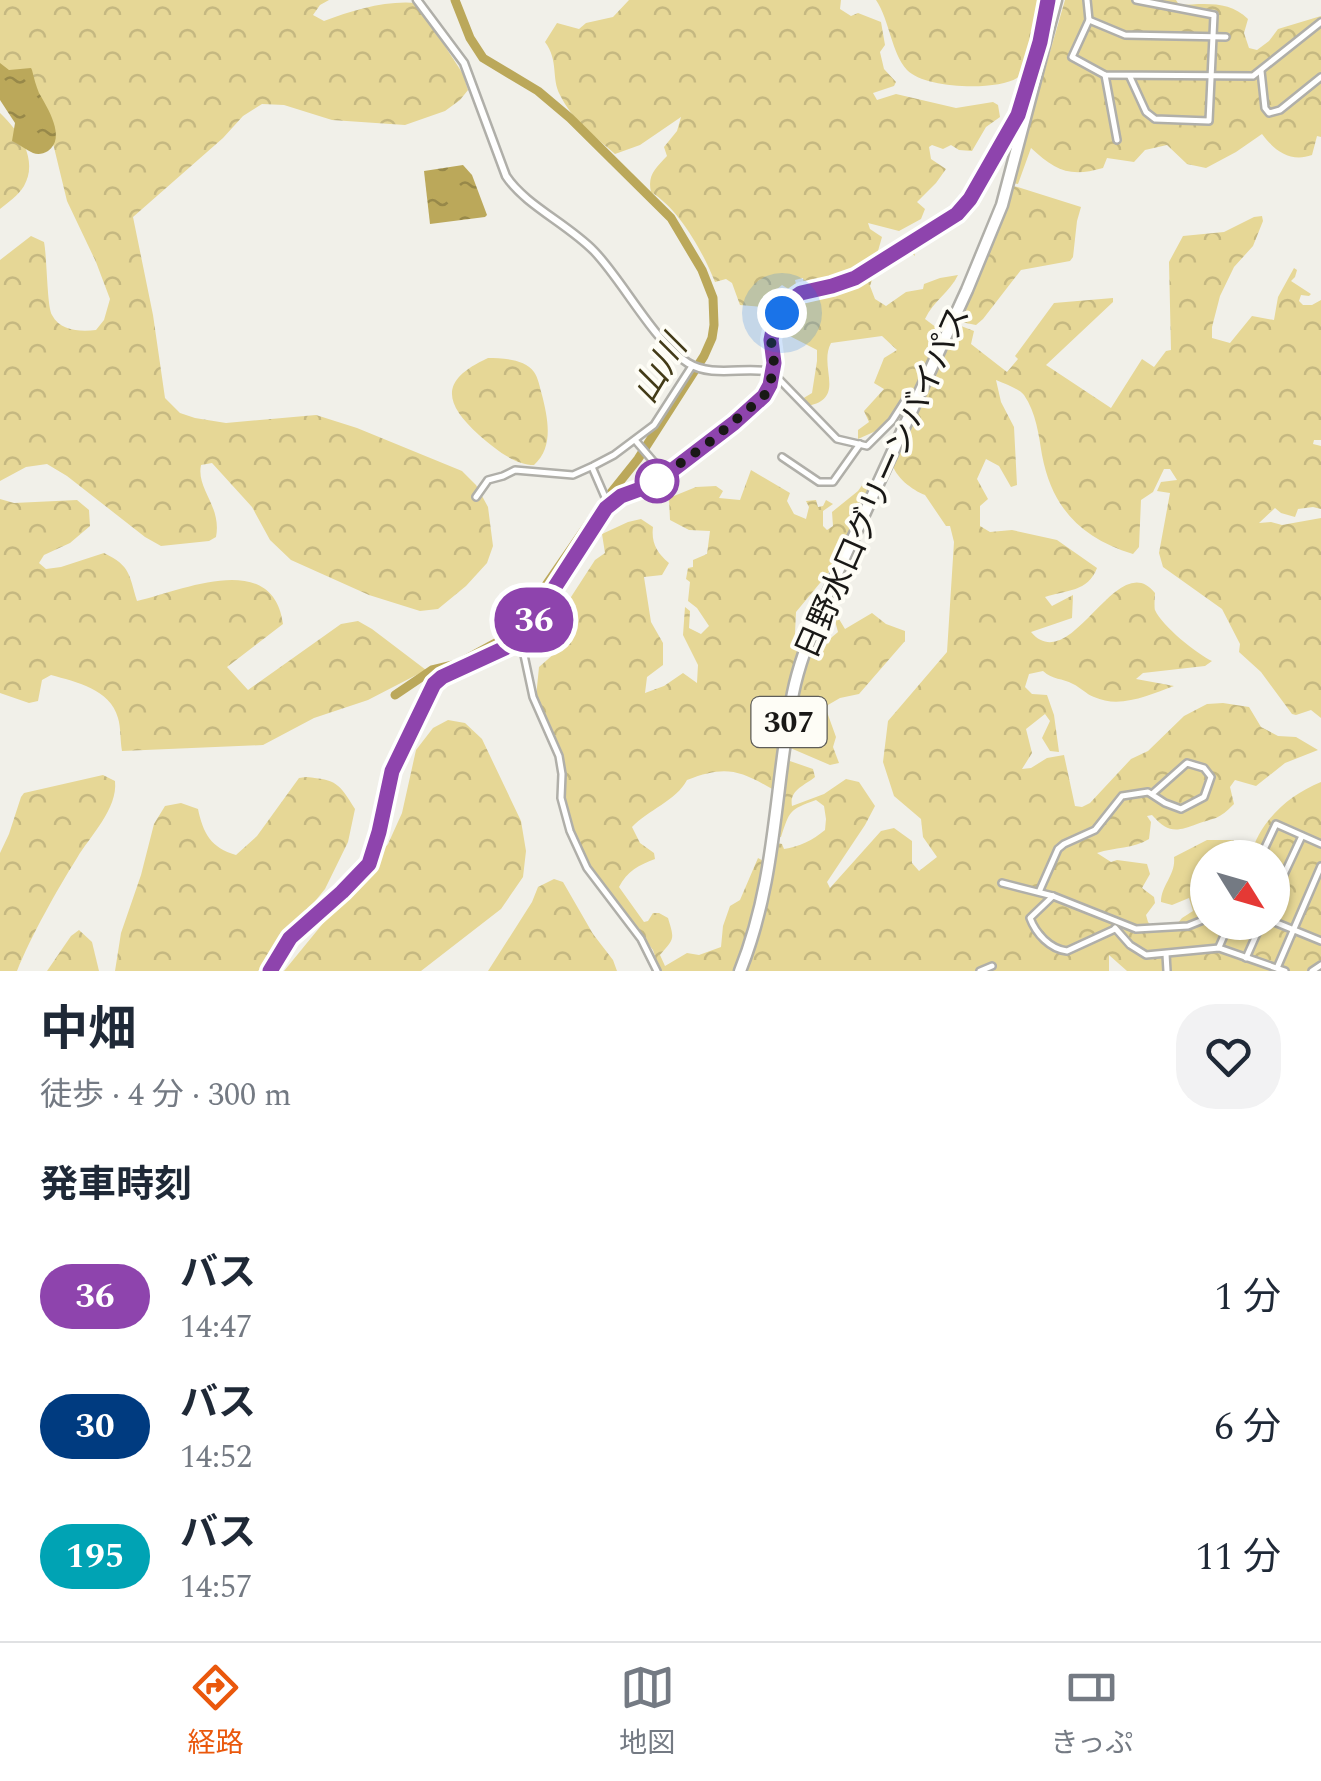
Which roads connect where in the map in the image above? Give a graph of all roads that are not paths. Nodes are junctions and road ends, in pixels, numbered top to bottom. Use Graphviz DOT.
graph roads {
  1 [pos="417,0"];
  2 [pos="1048,0"];
  3 [pos="1056,0"];
  4 [pos="1087,0"];
  5 [pos="1136,0"];
  6 [pos="1089,20"];
  7 [pos="1321,22"];
  8 [pos="1211,36"];
  9 [pos="1226,38"];
  10 [pos="1261,72"];
  11 [pos="1105,75"];
  12 [pos="1130,76"];
  13 [pos="1211,76"];
  14 [pos="1321,77"];
  15 [pos="1117,140"];
  16 [pos="696,367"];
  17 [pos="772,372"];
  18 [pos="918,398"];
  19 [pos="635,440"];
  20 [pos="860,444"];
  21 [pos="782,457"];
  22 [pos="592,467"];
  23 [pos="666,475"];
  24 [pos="476,497"];
  25 [pos="608,501"];
  26 [pos="520,641"];
  27 [pos="1152,794"];
  28 [pos="1302,836"];
  29 [pos="1268,840"];
  30 [pos="1321,844"];
  31 [pos="1290,862"];
  32 [pos="1321,866"];
  33 [pos="1002,883"];
  34 [pos="1039,892"];
  35 [pos="1053,896"];
  36 [pos="1118,925"];
  37 [pos="1190,925"];
  38 [pos="1290,929"];
  39 [pos="1293,930"];
  40 [pos="1222,940"];
  41 [pos="1254,940"];
  42 [pos="1321,941"];
  43 [pos="1219,948"];
  44 [pos="1166,954"];
  45 [pos="1246,958"];
  46 [pos="1321,965"];
  47 [pos="992,966"];
  48 [pos="1281,969"];
  49 [pos="270,971"];
  50 [pos="657,971"];
  51 [pos="740,971"];
  52 [pos="980,971"];
  53 [pos="1167,971"];
  54 [pos="1312,971"];
  1 -- 16 [label="street"];
  2 -- 17 [label="main road"];
  3 -- 18 [label="highway, 日野水口グリーンバイパス / 307"];
  4 -- 6 [label="street"];
  5 -- 8 [label="street"];
  6 -- 8 [label="street"];
  6 -- 11 [label="street"];
  7 -- 10 [label="street"];
  8 -- 9 [label="street"];
  8 -- 13 [label="street"];
  10 -- 13 [label="street"];
  10 -- 14 [label="street"];
  11 -- 12 [label="street"];
  11 -- 15 [label="street"];
  12 -- 13 [label="street"];
  12 -- 13 [label="street"];
  16 -- 17 [label="street"];
  16 -- 19 [label="street"];
  17 -- 20 [label="street"];
  17 -- 23 [label="main road"];
  18 -- 20 [label="street"];
  18 -- 51 [label="highway, 日野水口グリーンバイパス / 307"];
  19 -- 22 [label="street"];
  19 -- 23 [label="street"];
  20 -- 21 [label="street"];
  22 -- 24 [label="street"];
  22 -- 25 [label="street"];
  23 -- 25 [label="main road"];
  25 -- 26 [label="main road"];
  26 -- 49 [label="main road"];
  26 -- 50 [label="street"];
  27 -- 27 [label="street"];
  27 -- 34 [label="street"];
  28 -- 29 [label="street"];
  28 -- 30 [label="street"];
  28 -- 31 [label="street"];
  32 -- 39 [label="street"];
  33 -- 34 [label="street"];
  34 -- 35 [label="street"];
  35 -- 36 [label="street"];
  35 -- 36 [label="street"];
  36 -- 37 [label="street"];
  36 -- 44 [label="street"];
  38 -- 39 [label="street"];
  39 -- 42 [label="street"];
  39 -- 48 [label="street"];
  40 -- 43 [label="street"];
  41 -- 45 [label="street"];
  43 -- 44 [label="street"];
  43 -- 45 [label="street"];
  44 -- 53 [label="street"];
  45 -- 48 [label="street"];
  46 -- 54 [label="street"];
  47 -- 52 [label="street"];
}
